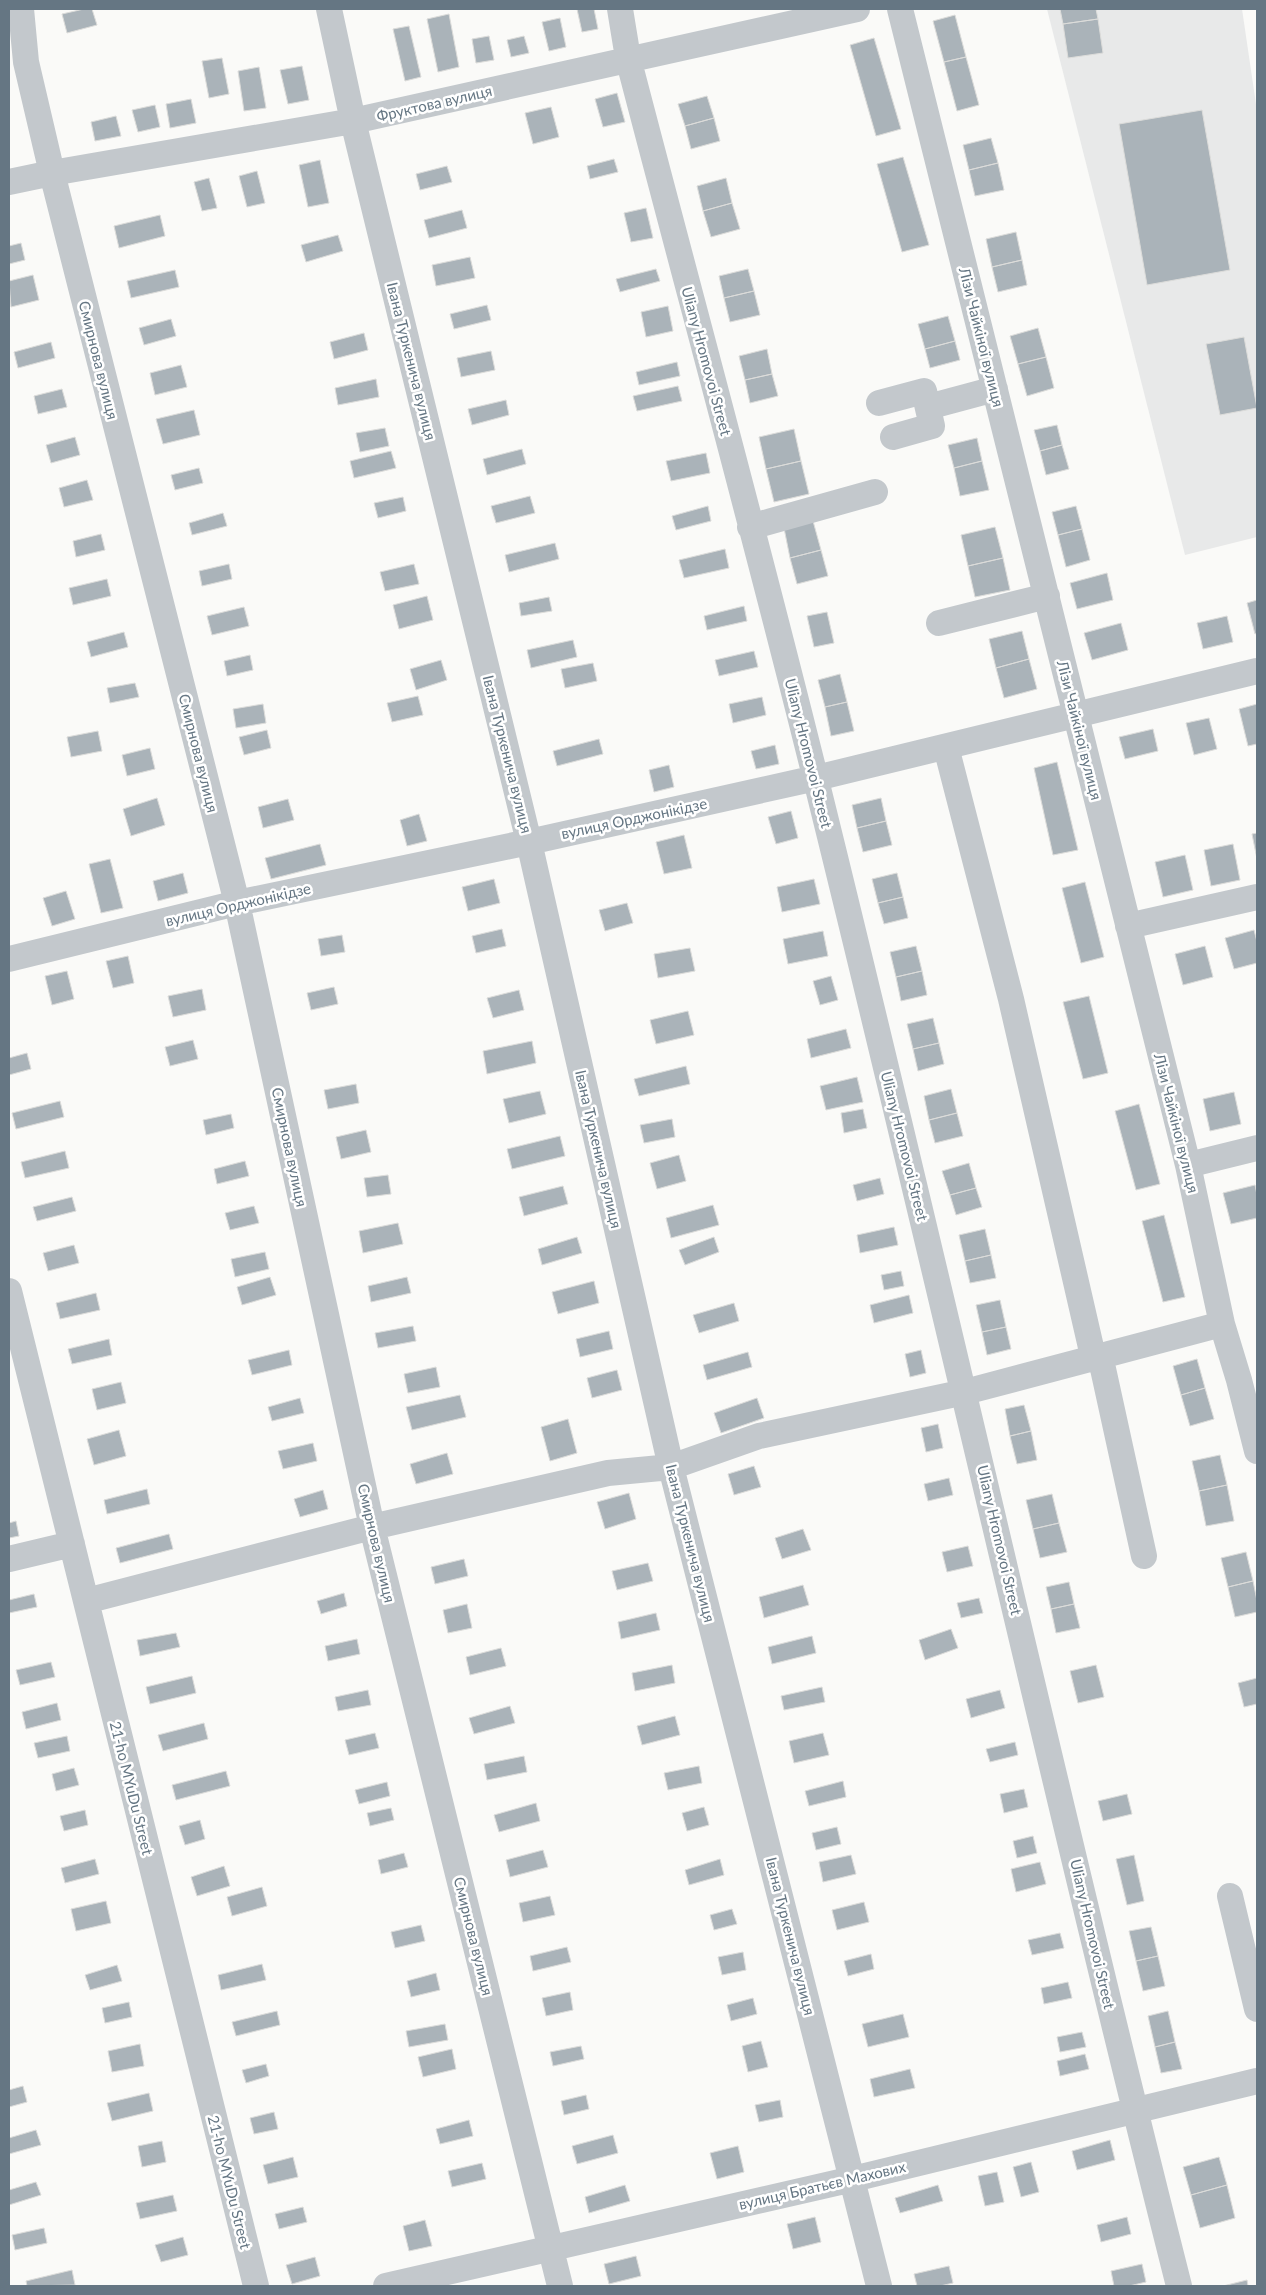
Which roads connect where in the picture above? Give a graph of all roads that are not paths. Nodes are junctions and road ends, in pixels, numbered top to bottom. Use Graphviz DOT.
graph roads {
  1 [pos="21,9"];
  2 [pos="329,9"];
  3 [pos="620,9"];
  4 [pos="857,9"];
  5 [pos="900,9"];
  6 [pos="628,58"];
  7 [pos="353,121"];
  8 [pos="52,173"];
  9 [pos="9,182"];
  10 [pos="995,389"];
  11 [pos="879,403"];
  12 [pos="928,407"];
  13 [pos="893,437"];
  14 [pos="875,492"];
  15 [pos="750,527"];
  16 [pos="1047,596"];
  17 [pos="939,623"];
  18 [pos="1257,671"];
  19 [pos="1077,716"];
  20 [pos="946,747"];
  21 [pos="816,778"];
  22 [pos="529,842"];
  23 [pos="1257,897"];
  24 [pos="237,903"];
  25 [pos="1128,926"];
  26 [pos="9,959"];
  27 [pos="1257,1148"];
  28 [pos="1188,1165"];
  29 [pos="9,1291"];
  30 [pos="1222,1324"];
  31 [pos="1096,1356"];
  32 [pos="17,1358"];
  33 [pos="1248,1378"];
  34 [pos="965,1392"];
  35 [pos="1257,1451"];
  36 [pos="671,1468"];
  37 [pos="372,1527"];
  38 [pos="72,1544"];
  39 [pos="1144,1556"];
  40 [pos="9,1559"];
  41 [pos="86,1601"];
  42 [pos="1230,1896"];
  43 [pos="1257,2010"];
  44 [pos="1257,2081"];
  45 [pos="1135,2112"];
  46 [pos="853,2178"];
  47 [pos="551,2247"];
  48 [pos="256,2286"];
  49 [pos="386,2286"];
  50 [pos="560,2286"];
  51 [pos="879,2286"];
  52 [pos="1179,2286"];
  1 -- 8 [label="street, Смирнова вулиця"];
  2 -- 7 [label="street, Івана Туркенича вулиця"];
  3 -- 6 [label="street, Uliany Hromovoi Street"];
  4 -- 6 [label="street, Фруктова вулиця"];
  5 -- 10 [label="street, Лізи Чайкіної вулиця"];
  6 -- 7 [label="street, Фруктова вулиця"];
  6 -- 15 [label="street, Uliany Hromovoi Street"];
  7 -- 8 [label="street, Фруктова вулиця"];
  7 -- 22 [label="street, Івана Туркенича вулиця"];
  8 -- 9 [label="street, Фруктова вулиця"];
  8 -- 24 [label="street, Смирнова вулиця"];
  10 -- 12 [label="street"];
  10 -- 16 [label="street, Лізи Чайкіної вулиця"];
  11 -- 12 [label="street"];
  12 -- 13 [label="street"];
  14 -- 15 [label="street"];
  15 -- 21 [label="street, Uliany Hromovoi Street"];
  16 -- 17 [label="street"];
  16 -- 19 [label="street, Лізи Чайкіної вулиця"];
  18 -- 19 [label="street, вулиця Орджонікідзе"];
  19 -- 20 [label="street, вулиця Орджонікідзе"];
  19 -- 25 [label="street, Лізи Чайкіної вулиця"];
  20 -- 21 [label="street, вулиця Орджонікідзе"];
  20 -- 31 [label="street"];
  21 -- 22 [label="street, вулиця Орджонікідзе"];
  21 -- 34 [label="street, Uliany Hromovoi Street"];
  22 -- 24 [label="street, вулиця Орджонікідзе"];
  22 -- 36 [label="street, Івана Туркенича вулиця"];
  23 -- 25 [label="street"];
  24 -- 26 [label="street, вулиця Орджонікідзе"];
  24 -- 37 [label="street, Смирнова вулиця"];
  25 -- 28 [label="street, Лізи Чайкіної вулиця"];
  27 -- 28 [label="street"];
  28 -- 30 [label="street, Лізи Чайкіної вулиця"];
  29 -- 32 [label="street, 21-ho MYuDu Street"];
  30 -- 31 [label="street"];
  30 -- 33 [label="street, Лізи Чайкіної вулиця"];
  31 -- 34 [label="street"];
  31 -- 39 [label="street"];
  32 -- 38 [label="street, 21-ho MYuDu Street"];
  33 -- 35 [label="street, Лізи Чайкіної вулиця"];
  34 -- 36 [label="street"];
  34 -- 45 [label="street, Uliany Hromovoi Street"];
  36 -- 37 [label="street"];
  36 -- 46 [label="street, Івана Туркенича вулиця"];
  37 -- 41 [label="street"];
  37 -- 47 [label="street, Смирнова вулиця"];
  38 -- 40 [label="street"];
  38 -- 41 [label="street, 21-ho MYuDu Street"];
  41 -- 48 [label="street, 21-ho MYuDu Street"];
  42 -- 43 [label="street"];
  44 -- 45 [label="street, вулиця Братьєв Махових"];
  45 -- 46 [label="street, вулиця Братьєв Махових"];
  45 -- 52 [label="street, Uliany Hromovoi Street"];
  46 -- 47 [label="street, вулиця Братьєв Махових"];
  46 -- 51 [label="street, Івана Туркенича вулиця"];
  47 -- 49 [label="street, вулиця Братьєв Махових"];
  47 -- 50 [label="street, Смирнова вулиця"];
}
